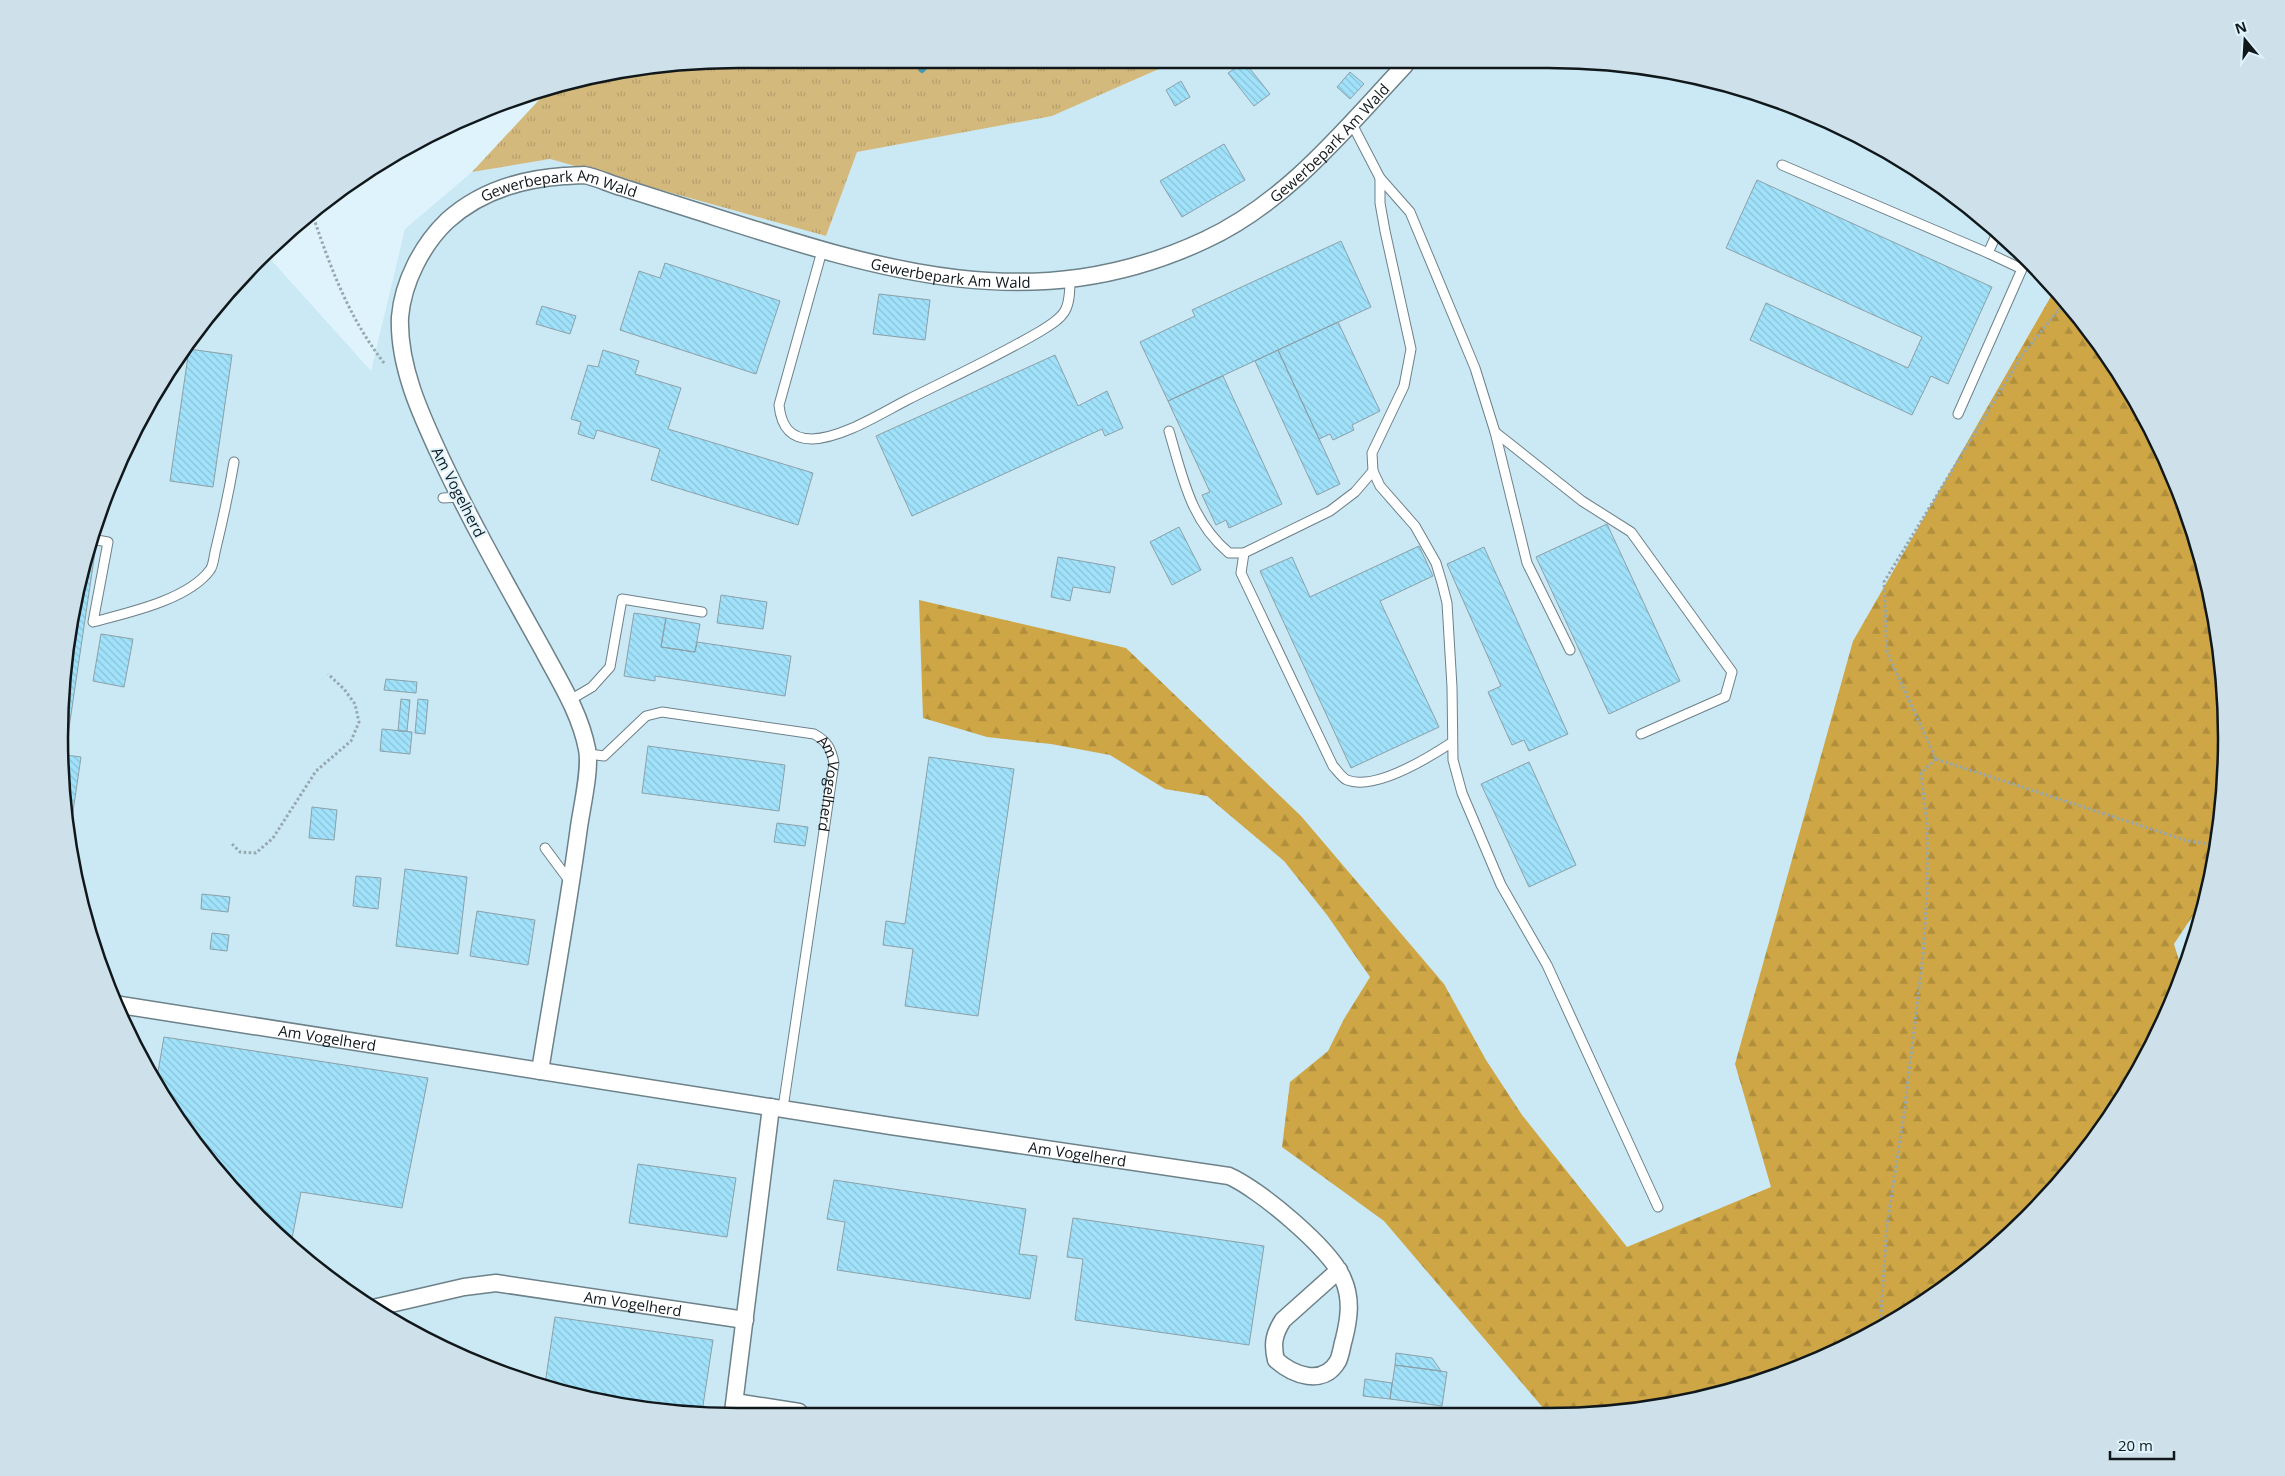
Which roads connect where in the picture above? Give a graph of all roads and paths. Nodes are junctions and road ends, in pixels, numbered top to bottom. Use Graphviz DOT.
graph roads {
  1 [pos="1402,68"];
  2 [pos="1351,122"];
  3 [pos="1782,165"];
  4 [pos="1380,178"];
  5 [pos="314,219"];
  6 [pos="446,222"];
  7 [pos="1994,239"];
  8 [pos="822,251"];
  9 [pos="1988,253"];
  10 [pos="1070,278"];
  11 [pos="2060,307"];
  12 [pos="386,366"];
  13 [pos="1958,414"];
  14 [pos="1170,431"];
  15 [pos="1495,432"];
  16 [pos="234,462"];
  17 [pos="1373,470"];
  18 [pos="460,497"];
  19 [pos="442,498"];
  20 [pos="97,540"];
  21 [pos="1244,553"];
  22 [pos="702,612"];
  23 [pos="1570,650"];
  24 [pos="328,674"];
  25 [pos="570,700"];
  26 [pos="1640,734"];
  27 [pos="1451,743"];
  28 [pos="589,754"];
  29 [pos="1936,759"];
  30 [pos="232,844"];
  31 [pos="2209,844"];
  32 [pos="545,848"];
  33 [pos="572,883"];
  34 [pos="124,1006"];
  35 [pos="540,1071"];
  36 [pos="777,1108"];
  37 [pos="1658,1207"];
  38 [pos="1339,1270"];
  39 [pos="382,1306"];
  40 [pos="745,1320"];
  41 [pos="1880,1320"];
  42 [pos="734,1407"];
  43 [pos="747,1408"];
  1 -- 2 [label="street, Gewerbepark Am Wald"];
  2 -- 4 [label="lane"];
  2 -- 10 [label="street, Gewerbepark Am Wald"];
  3 -- 9 [label="lane"];
  4 -- 15 [label="lane"];
  4 -- 17 [label="lane"];
  5 -- 12 [label="path"];
  6 -- 8 [label="street, Gewerbepark Am Wald"];
  6 -- 18 [label="street, Am Vogelherd"];
  7 -- 9 [label="lane"];
  8 -- 10 [label="street, Gewerbepark Am Wald"];
  8 -- 10 [label="lane"];
  9 -- 13 [label="lane"];
  11 -- 29 [label="path"];
  14 -- 21 [label="lane"];
  15 -- 23 [label="lane"];
  15 -- 26 [label="lane"];
  16 -- 20 [label="lane"];
  17 -- 21 [label="lane"];
  17 -- 27 [label="lane"];
  18 -- 19 [label="lane"];
  18 -- 25 [label="street, Am Vogelherd"];
  21 -- 27 [label="lane"];
  22 -- 25 [label="lane"];
  24 -- 30 [label="path"];
  25 -- 28 [label="street, Am Vogelherd"];
  27 -- 37 [label="lane"];
  28 -- 33 [label="street, Am Vogelherd"];
  28 -- 36 [label="lane, Am Vogelherd"];
  29 -- 31 [label="path"];
  29 -- 41 [label="path"];
  32 -- 33 [label="lane"];
  33 -- 35 [label="street, Am Vogelherd"];
  34 -- 35 [label="street, Am Vogelherd"];
  35 -- 36 [label="street, Am Vogelherd"];
  36 -- 38 [label="street, Am Vogelherd"];
  36 -- 40 [label="street, Am Vogelherd"];
  38 -- 38 [label="street, Am Vogelherd"];
  39 -- 40 [label="street, Am Vogelherd"];
  40 -- 42 [label="street, Am Vogelherd"];
  42 -- 43 [label="street, Am Vogelherd"];
}
